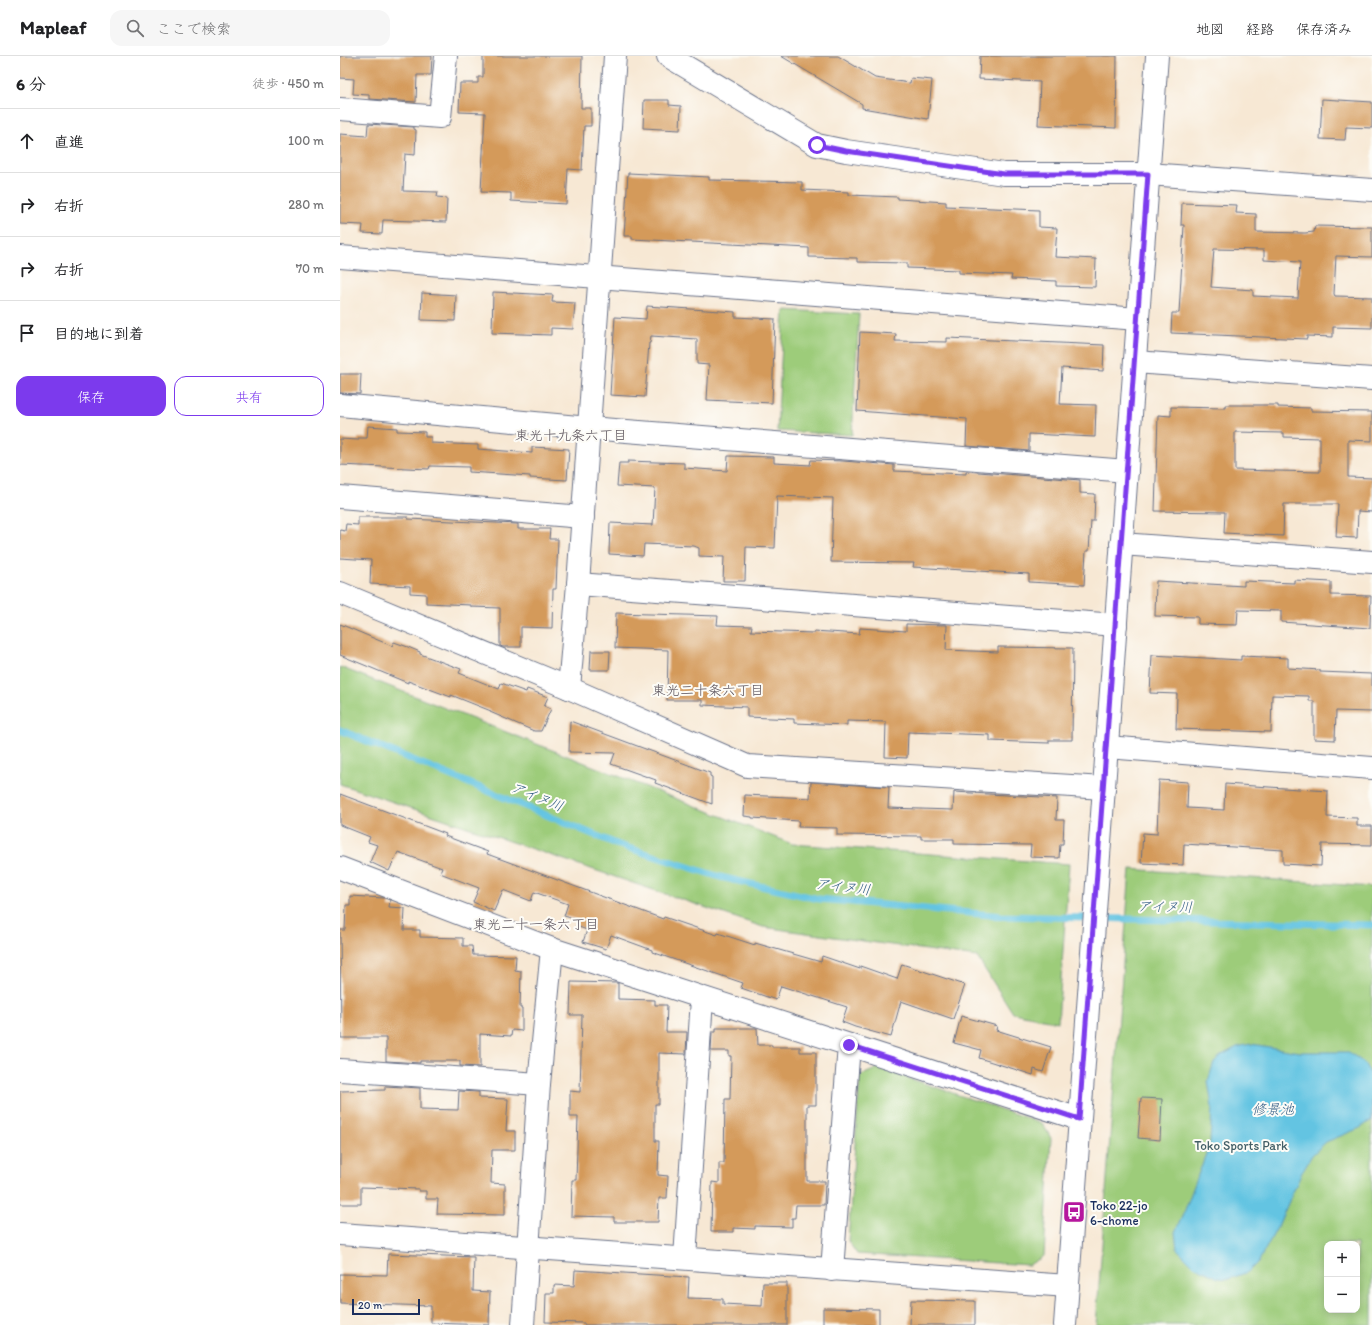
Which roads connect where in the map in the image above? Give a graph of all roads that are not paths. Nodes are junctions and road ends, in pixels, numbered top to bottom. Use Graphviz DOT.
graph roads {
  1 [pos="446,56"];
  2 [pos="615,56"];
  3 [pos="668,56"];
  4 [pos="1157,56"];
  5 [pos="340,109"];
  6 [pos="1148,174"];
  7 [pos="1372,190"];
  8 [pos="340,257"];
  9 [pos="598,278"];
  10 [pos="1138,319"];
  11 [pos="1135,362"];
  12 [pos="1372,380"];
  13 [pos="340,406"];
  14 [pos="589,428"];
  15 [pos="1127,471"];
  16 [pos="340,497"];
  17 [pos="582,517"];
  18 [pos="1122,544"];
  19 [pos="1372,562"];
  20 [pos="578,584"];
  21 [pos="340,593"];
  22 [pos="1116,624"];
  23 [pos="568,688"];
  24 [pos="1107,747"];
  25 [pos="1372,768"];
  26 [pos="1104,788"];
  27 [pos="340,868"];
  28 [pos="552,949"];
  29 [pos="702,999"];
  30 [pos="849,1045"];
  31 [pos="340,1070"];
  32 [pos="539,1084"];
  33 [pos="1079,1119"];
  34 [pos="340,1234"];
  35 [pos="529,1248"];
  36 [pos="685,1258"];
  37 [pos="832,1270"];
  38 [pos="1068,1286"];
  39 [pos="523,1325"];
  40 [pos="1066,1325"];
  1 -- 5 [label="street"];
  2 -- 9 [label="street"];
  3 -- 6 [label="street"];
  4 -- 6 [label="street"];
  6 -- 7 [label="street"];
  6 -- 10 [label="street"];
  8 -- 9 [label="street"];
  9 -- 10 [label="street"];
  9 -- 14 [label="street"];
  10 -- 11 [label="street"];
  11 -- 12 [label="street"];
  11 -- 15 [label="street"];
  13 -- 14 [label="street"];
  14 -- 15 [label="street"];
  14 -- 17 [label="street"];
  15 -- 18 [label="street"];
  16 -- 17 [label="street"];
  17 -- 20 [label="street"];
  18 -- 19 [label="street"];
  18 -- 22 [label="street"];
  20 -- 22 [label="street"];
  20 -- 23 [label="street"];
  21 -- 23 [label="street"];
  22 -- 24 [label="street"];
  23 -- 26 [label="street"];
  24 -- 25 [label="street"];
  24 -- 26 [label="street"];
  26 -- 33 [label="street"];
  27 -- 28 [label="street"];
  28 -- 29 [label="street"];
  28 -- 32 [label="street"];
  29 -- 30 [label="street"];
  29 -- 36 [label="street"];
  30 -- 33 [label="street"];
  30 -- 37 [label="street"];
  31 -- 32 [label="street"];
  32 -- 35 [label="street"];
  33 -- 38 [label="street"];
  34 -- 35 [label="street"];
  35 -- 36 [label="street"];
  35 -- 39 [label="street"];
  36 -- 37 [label="street"];
  37 -- 38 [label="street"];
  38 -- 40 [label="street"];
}
